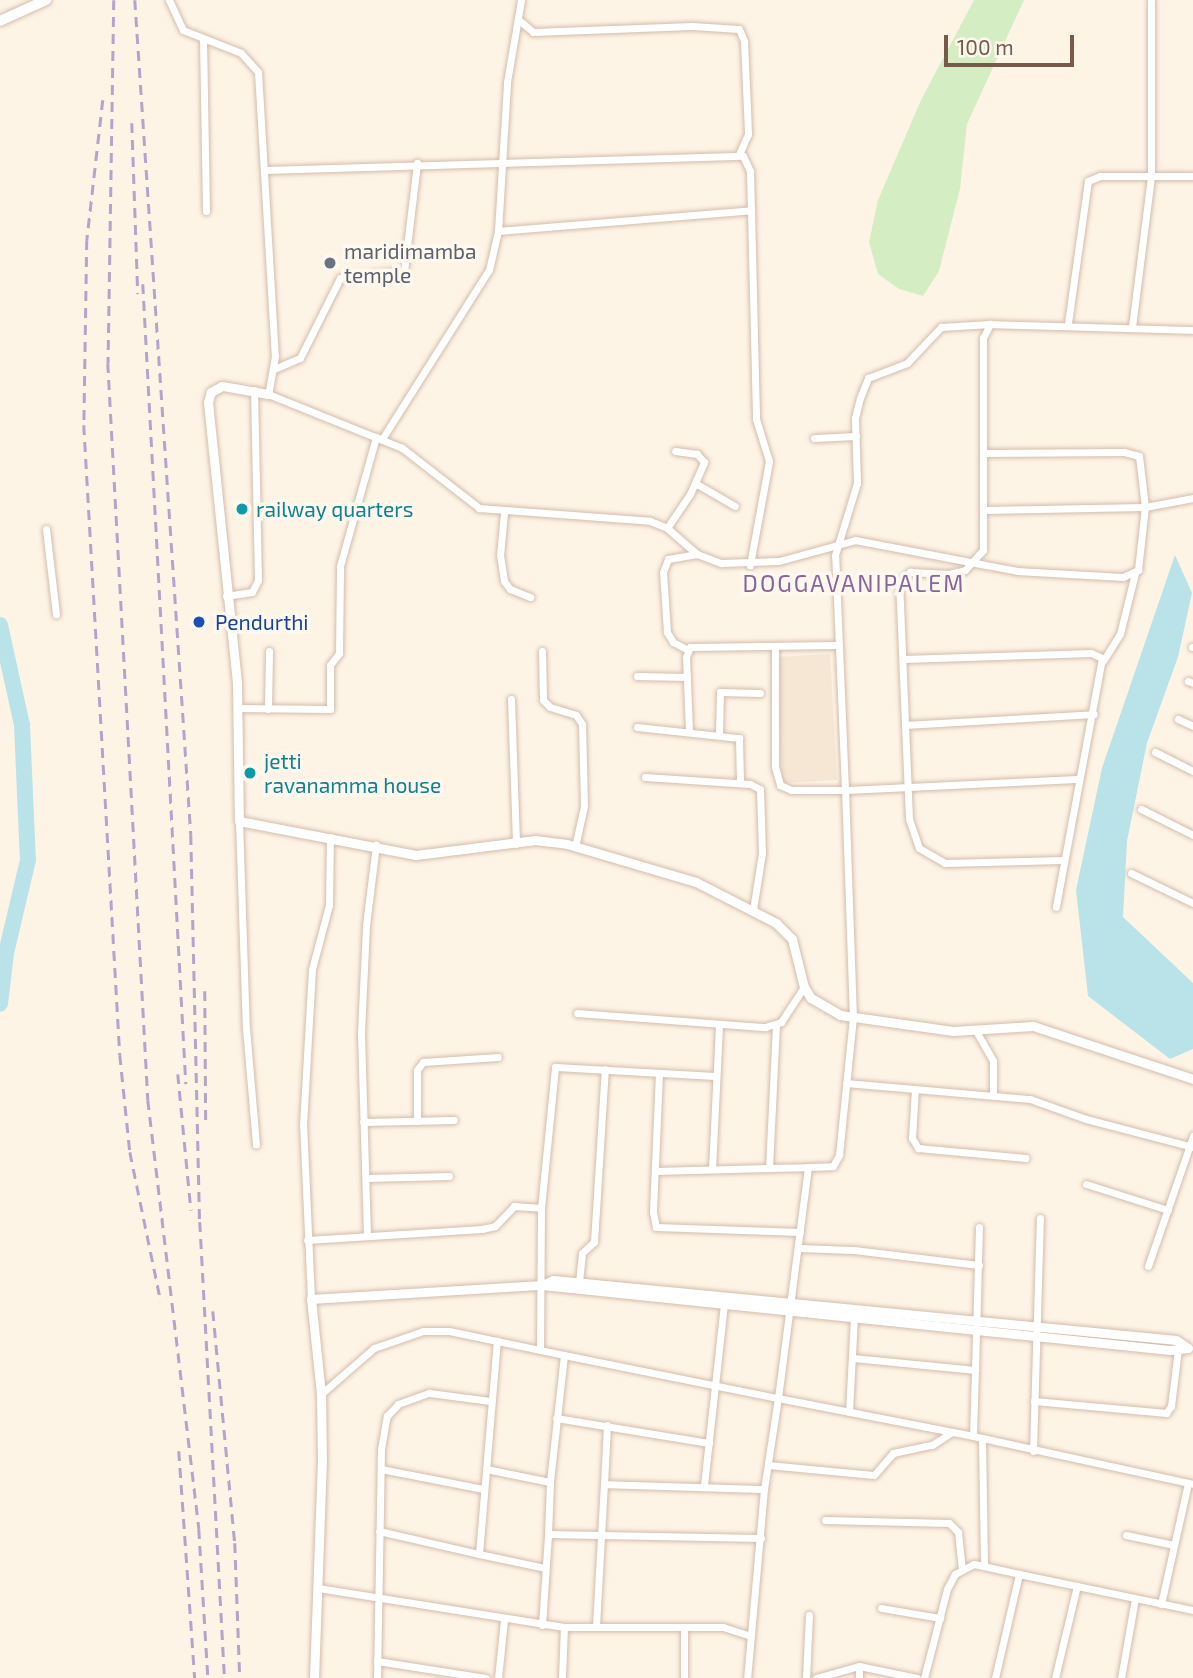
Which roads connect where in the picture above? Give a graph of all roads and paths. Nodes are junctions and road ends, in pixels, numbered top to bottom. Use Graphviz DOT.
graph roads {
  1 [pos="46,0"];
  2 [pos="169,0"];
  3 [pos="521,0"];
  4 [pos="1151,0"];
  5 [pos="0,21"];
  6 [pos="520,21"];
  7 [pos="203,39"];
  8 [pos="739,155"];
  9 [pos="506,160"];
  10 [pos="417,163"];
  11 [pos="265,170"];
  12 [pos="1193,176"];
  13 [pos="1151,177"];
  14 [pos="751,210"];
  15 [pos="206,211"];
  16 [pos="498,231"];
  17 [pos="1068,323"];
  18 [pos="990,324"];
  19 [pos="1132,327"];
  20 [pos="1193,330"];
  21 [pos="274,369"];
  22 [pos="254,390"];
  23 [pos="268,394"];
  24 [pos="856,436"];
  25 [pos="379,438"];
  26 [pos="814,438"];
  27 [pos="675,450"];
  28 [pos="984,453"];
  29 [pos="695,483"];
  30 [pos="1193,498"];
  31 [pos="735,506"];
  32 [pos="1145,507"];
  33 [pos="984,510"];
  34 [pos="504,513"];
  35 [pos="667,527"];
  36 [pos="47,529"];
  37 [pos="836,542"];
  38 [pos="697,554"];
  39 [pos="973,564"];
  40 [pos="750,565"];
  41 [pos="1135,573"];
  42 [pos="226,596"];
  43 [pos="530,597"];
  44 [pos="56,614"];
  45 [pos="836,645"];
  46 [pos="775,646"];
  47 [pos="688,650"];
  48 [pos="269,651"];
  49 [pos="542,651"];
  50 [pos="903,659"];
  51 [pos="1103,661"];
  52 [pos="637,676"];
  53 [pos="687,677"];
  54 [pos="760,693"];
  55 [pos="511,699"];
  56 [pos="238,708"];
  57 [pos="268,709"];
  58 [pos="1094,714"];
  59 [pos="1178,719"];
  60 [pos="905,724"];
  61 [pos="1193,726"];
  62 [pos="637,727"];
  63 [pos="689,731"];
  64 [pos="719,735"];
  65 [pos="1155,752"];
  66 [pos="1193,771"];
  67 [pos="645,777"];
  68 [pos="1078,779"];
  69 [pos="740,783"];
  70 [pos="908,787"];
  71 [pos="845,790"];
  72 [pos="1141,809"];
  73 [pos="239,821"];
  74 [pos="1193,835"];
  75 [pos="330,837"];
  76 [pos="516,844"];
  77 [pos="376,845"];
  78 [pos="575,847"];
  79 [pos="1062,860"];
  80 [pos="1131,873"];
  81 [pos="1193,904"];
  82 [pos="1056,907"];
  83 [pos="753,910"];
  84 [pos="804,987"];
  85 [pos="577,1013"];
  86 [pos="853,1018"];
  87 [pos="776,1025"];
  88 [pos="719,1026"];
  89 [pos="976,1031"];
  90 [pos="498,1057"];
  91 [pos="605,1069"];
  92 [pos="659,1073"];
  93 [pos="716,1076"];
  94 [pos="1193,1079"];
  95 [pos="846,1083"];
  96 [pos="915,1088"];
  97 [pos="993,1095"];
  98 [pos="454,1120"];
  99 [pos="417,1121"];
  100 [pos="363,1122"];
  101 [pos="1193,1136"];
  102 [pos="256,1145"];
  103 [pos="1191,1146"];
  104 [pos="1026,1158"];
  105 [pos="808,1167"];
  106 [pos="769,1168"];
  107 [pos="712,1169"];
  108 [pos="654,1171"];
  109 [pos="449,1176"];
  110 [pos="367,1178"];
  111 [pos="1086,1184"];
  112 [pos="541,1209"];
  113 [pos="1168,1210"];
  114 [pos="1040,1218"];
  115 [pos="979,1227"];
  116 [pos="800,1233"];
  117 [pos="367,1236"];
  118 [pos="307,1240"];
  119 [pos="799,1248"];
  120 [pos="979,1265"];
  121 [pos="1148,1266"];
  122 [pos="579,1282"];
  123 [pos="542,1285"];
  124 [pos="311,1299"];
  125 [pos="724,1303"];
  126 [pos="792,1309"];
  127 [pos="854,1318"];
  128 [pos="977,1326"];
  129 [pos="1039,1332"];
  130 [pos="497,1341"];
  131 [pos="1186,1349"];
  132 [pos="540,1350"];
  133 [pos="564,1355"];
  134 [pos="853,1358"];
  135 [pos="975,1370"];
  136 [pos="715,1388"];
  137 [pos="321,1394"];
  138 [pos="778,1398"];
  139 [pos="490,1401"];
  140 [pos="1034,1401"];
  141 [pos="849,1412"];
  142 [pos="556,1418"];
  143 [pos="607,1425"];
  144 [pos="952,1432"];
  145 [pos="973,1436"];
  146 [pos="982,1438"];
  147 [pos="709,1443"];
  148 [pos="1033,1451"];
  149 [pos="768,1465"];
  150 [pos="381,1469"];
  151 [pos="486,1469"];
  152 [pos="550,1482"];
  153 [pos="604,1483"];
  154 [pos="1191,1483"];
  155 [pos="704,1485"];
  156 [pos="483,1489"];
  157 [pos="764,1489"];
  158 [pos="825,1520"];
  159 [pos="379,1531"];
  160 [pos="548,1534"];
  161 [pos="601,1535"];
  162 [pos="1126,1535"];
  163 [pos="761,1538"];
  164 [pos="1174,1545"];
  165 [pos="479,1553"];
  166 [pos="984,1565"];
  167 [pos="545,1568"];
  168 [pos="962,1568"];
  169 [pos="1019,1574"];
  170 [pos="1077,1586"];
  171 [pos="318,1588"];
  172 [pos="382,1598"];
  173 [pos="1135,1599"];
  174 [pos="1161,1604"];
  175 [pos="881,1608"];
  176 [pos="1193,1610"];
  177 [pos="809,1615"];
  178 [pos="940,1618"];
  179 [pos="504,1620"];
  180 [pos="541,1625"];
  181 [pos="596,1626"];
  182 [pos="564,1627"];
  183 [pos="684,1627"];
  184 [pos="748,1635"];
  185 [pos="377,1661"];
  186 [pos="859,1666"];
  187 [pos="314,1678"];
  188 [pos="377,1678"];
  189 [pos="486,1678"];
  190 [pos="498,1678"];
  191 [pos="562,1678"];
  192 [pos="684,1678"];
  193 [pos="747,1678"];
  194 [pos="806,1678"];
  195 [pos="816,1678"];
  196 [pos="859,1678"];
  197 [pos="917,1678"];
  198 [pos="924,1678"];
  199 [pos="995,1678"];
  200 [pos="1055,1678"];
  201 [pos="1121,1678"];
  1 -- 5 [label="main road"];
  2 -- 7 [label="street"];
  3 -- 6 [label="street"];
  4 -- 13 [label="street"];
  6 -- 8 [label="street"];
  6 -- 9 [label="street"];
  7 -- 11 [label="street"];
  7 -- 15 [label="street"];
  8 -- 9 [label="street"];
  8 -- 14 [label="street"];
  9 -- 10 [label="street"];
  9 -- 16 [label="street"];
  10 -- 11 [label="street"];
  10 -- 21 [label="street"];
  11 -- 21 [label="street"];
  12 -- 13 [label="street"];
  13 -- 17 [label="street"];
  13 -- 19 [label="street"];
  14 -- 16 [label="street"];
  14 -- 40 [label="street"];
  16 -- 25 [label="street"];
  17 -- 18 [label="street"];
  17 -- 19 [label="street"];
  18 -- 24 [label="street"];
  18 -- 28 [label="street"];
  19 -- 20 [label="street"];
  21 -- 23 [label="street"];
  22 -- 23 [label="street"];
  22 -- 42 [label="street"];
  22 -- 42 [label="street"];
  23 -- 25 [label="street"];
  24 -- 26 [label="street"];
  24 -- 37 [label="street"];
  25 -- 34 [label="street"];
  25 -- 57 [label="street"];
  27 -- 29 [label="street"];
  28 -- 32 [label="street"];
  28 -- 33 [label="street"];
  29 -- 31 [label="street"];
  29 -- 35 [label="street"];
  30 -- 32 [label="street"];
  32 -- 33 [label="street"];
  32 -- 41 [label="street"];
  33 -- 39 [label="street"];
  34 -- 35 [label="street"];
  34 -- 43 [label="street"];
  35 -- 38 [label="street"];
  36 -- 44 [label="street"];
  37 -- 39 [label="street"];
  37 -- 40 [label="street"];
  37 -- 45 [label="street"];
  38 -- 40 [label="street"];
  38 -- 47 [label="street"];
  39 -- 41 [label="street"];
  39 -- 50 [label="street"];
  41 -- 51 [label="street"];
  42 -- 56 [label="street"];
  45 -- 46 [label="street"];
  45 -- 71 [label="street"];
  46 -- 47 [label="street"];
  46 -- 71 [label="street"];
  47 -- 53 [label="street"];
  48 -- 57 [label="street"];
  49 -- 78 [label="street"];
  50 -- 51 [label="street"];
  50 -- 60 [label="street"];
  51 -- 58 [label="street"];
  52 -- 53 [label="street"];
  53 -- 63 [label="street"];
  54 -- 64 [label="street"];
  55 -- 76 [label="street"];
  56 -- 57 [label="street"];
  56 -- 73 [label="street"];
  58 -- 60 [label="street"];
  58 -- 68 [label="street"];
  59 -- 61 [label="street"];
  60 -- 70 [label="street"];
  62 -- 63 [label="street"];
  63 -- 64 [label="street"];
  64 -- 69 [label="street"];
  65 -- 66 [label="street"];
  67 -- 69 [label="street"];
  68 -- 70 [label="street"];
  68 -- 79 [label="street"];
  69 -- 83 [label="street"];
  70 -- 71 [label="street"];
  70 -- 79 [label="street"];
  71 -- 86 [label="street"];
  72 -- 74 [label="street"];
  73 -- 75 [label="street"];
  73 -- 102 [label="street"];
  75 -- 77 [label="street"];
  75 -- 118 [label="street"];
  76 -- 77 [label="street"];
  76 -- 78 [label="street"];
  77 -- 100 [label="street"];
  78 -- 83 [label="street"];
  79 -- 82 [label="street"];
  80 -- 81 [label="street"];
  83 -- 84 [label="street"];
  84 -- 86 [label="street"];
  84 -- 87 [label="street"];
  85 -- 88 [label="street"];
  86 -- 89 [label="street"];
  86 -- 95 [label="street"];
  87 -- 88 [label="street"];
  87 -- 106 [label="street"];
  88 -- 93 [label="street"];
  89 -- 94 [label="street"];
  89 -- 97 [label="street"];
  90 -- 99 [label="street"];
  91 -- 92 [label="street"];
  91 -- 112 [label="street"];
  91 -- 122 [label="street"];
  92 -- 93 [label="street"];
  92 -- 108 [label="street"];
  93 -- 107 [label="street"];
  95 -- 96 [label="street"];
  95 -- 105 [label="street"];
  96 -- 97 [label="street"];
  96 -- 104 [label="street"];
  97 -- 103 [label="street"];
  98 -- 99 [label="street"];
  99 -- 100 [label="street"];
  100 -- 110 [label="street"];
  101 -- 103 [label="street"];
  103 -- 113 [label="street"];
  105 -- 106 [label="street"];
  105 -- 116 [label="street"];
  106 -- 107 [label="street"];
  107 -- 108 [label="street"];
  108 -- 116 [label="street"];
  109 -- 110 [label="street"];
  110 -- 117 [label="street"];
  111 -- 113 [label="street"];
  112 -- 117 [label="street"];
  112 -- 123 [label="street"];
  113 -- 121 [label="street"];
  114 -- 129 [label="street"];
  115 -- 120 [label="street"];
  116 -- 119 [label="street"];
  117 -- 118 [label="street"];
  118 -- 124 [label="street"];
  119 -- 120 [label="street"];
  119 -- 126 [label="street"];
  120 -- 128 [label="street"];
  122 -- 123 [label="street"];
  122 -- 126 [label="street"];
  123 -- 124 [label="street"];
  123 -- 125 [label="street"];
  123 -- 132 [label="street"];
  124 -- 137 [label="street"];
  125 -- 126 [label="street"];
  125 -- 136 [label="street"];
  126 -- 127 [label="street"];
  126 -- 128 [label="street"];
  126 -- 138 [label="street"];
  127 -- 128 [label="street"];
  127 -- 134 [label="street"];
  128 -- 129 [label="street"];
  128 -- 135 [label="street"];
  129 -- 131 [label="street"];
  129 -- 140 [label="street"];
  130 -- 132 [label="street"];
  130 -- 137 [label="street"];
  130 -- 139 [label="street"];
  131 -- 140 [label="street"];
  132 -- 133 [label="street"];
  133 -- 136 [label="street"];
  133 -- 142 [label="street"];
  134 -- 135 [label="street"];
  134 -- 141 [label="street"];
  135 -- 145 [label="street"];
  136 -- 138 [label="street"];
  136 -- 147 [label="street"];
  137 -- 171 [label="street"];
  138 -- 141 [label="street"];
  138 -- 149 [label="street"];
  139 -- 150 [label="street"];
  139 -- 151 [label="street"];
  140 -- 148 [label="street"];
  141 -- 144 [label="street"];
  142 -- 143 [label="street"];
  142 -- 152 [label="street"];
  143 -- 147 [label="street"];
  143 -- 153 [label="street"];
  144 -- 145 [label="street"];
  144 -- 149 [label="street"];
  145 -- 146 [label="street"];
  146 -- 148 [label="street"];
  146 -- 166 [label="street"];
  147 -- 155 [label="street"];
  148 -- 154 [label="street"];
  149 -- 157 [label="street"];
  150 -- 156 [label="street"];
  150 -- 159 [label="street"];
  151 -- 152 [label="street"];
  151 -- 156 [label="street"];
  152 -- 160 [label="street"];
  153 -- 155 [label="street"];
  153 -- 161 [label="street"];
  154 -- 164 [label="street"];
  155 -- 157 [label="street"];
  156 -- 165 [label="street"];
  157 -- 163 [label="street"];
  158 -- 168 [label="street"];
  159 -- 165 [label="street"];
  159 -- 172 [label="street"];
  160 -- 161 [label="street"];
  160 -- 167 [label="street"];
  161 -- 163 [label="street"];
  161 -- 181 [label="street"];
  162 -- 164 [label="street"];
  163 -- 184 [label="street"];
  164 -- 174 [label="street"];
  165 -- 167 [label="street"];
  166 -- 168 [label="street"];
  166 -- 169 [label="street"];
  167 -- 180 [label="street"];
  168 -- 178 [label="street"];
  169 -- 170 [label="street"];
  169 -- 199 [label="street"];
  170 -- 173 [label="street"];
  170 -- 200 [label="street"];
  171 -- 172 [label="street"];
  171 -- 187 [label="street"];
  172 -- 179 [label="street"];
  172 -- 185 [label="street"];
  173 -- 174 [label="street"];
  173 -- 201 [label="street"];
  174 -- 176 [label="street"];
  175 -- 178 [label="street"];
  177 -- 194 [label="street"];
  178 -- 198 [label="street"];
  179 -- 180 [label="street"];
  179 -- 190 [label="street"];
  180 -- 182 [label="street"];
  181 -- 182 [label="street"];
  181 -- 183 [label="street"];
  182 -- 191 [label="street"];
  183 -- 184 [label="street"];
  183 -- 192 [label="street"];
  184 -- 193 [label="street"];
  185 -- 188 [label="street"];
  185 -- 189 [label="street"];
  186 -- 195 [label="street"];
  186 -- 196 [label="street"];
  186 -- 197 [label="street"];
}
